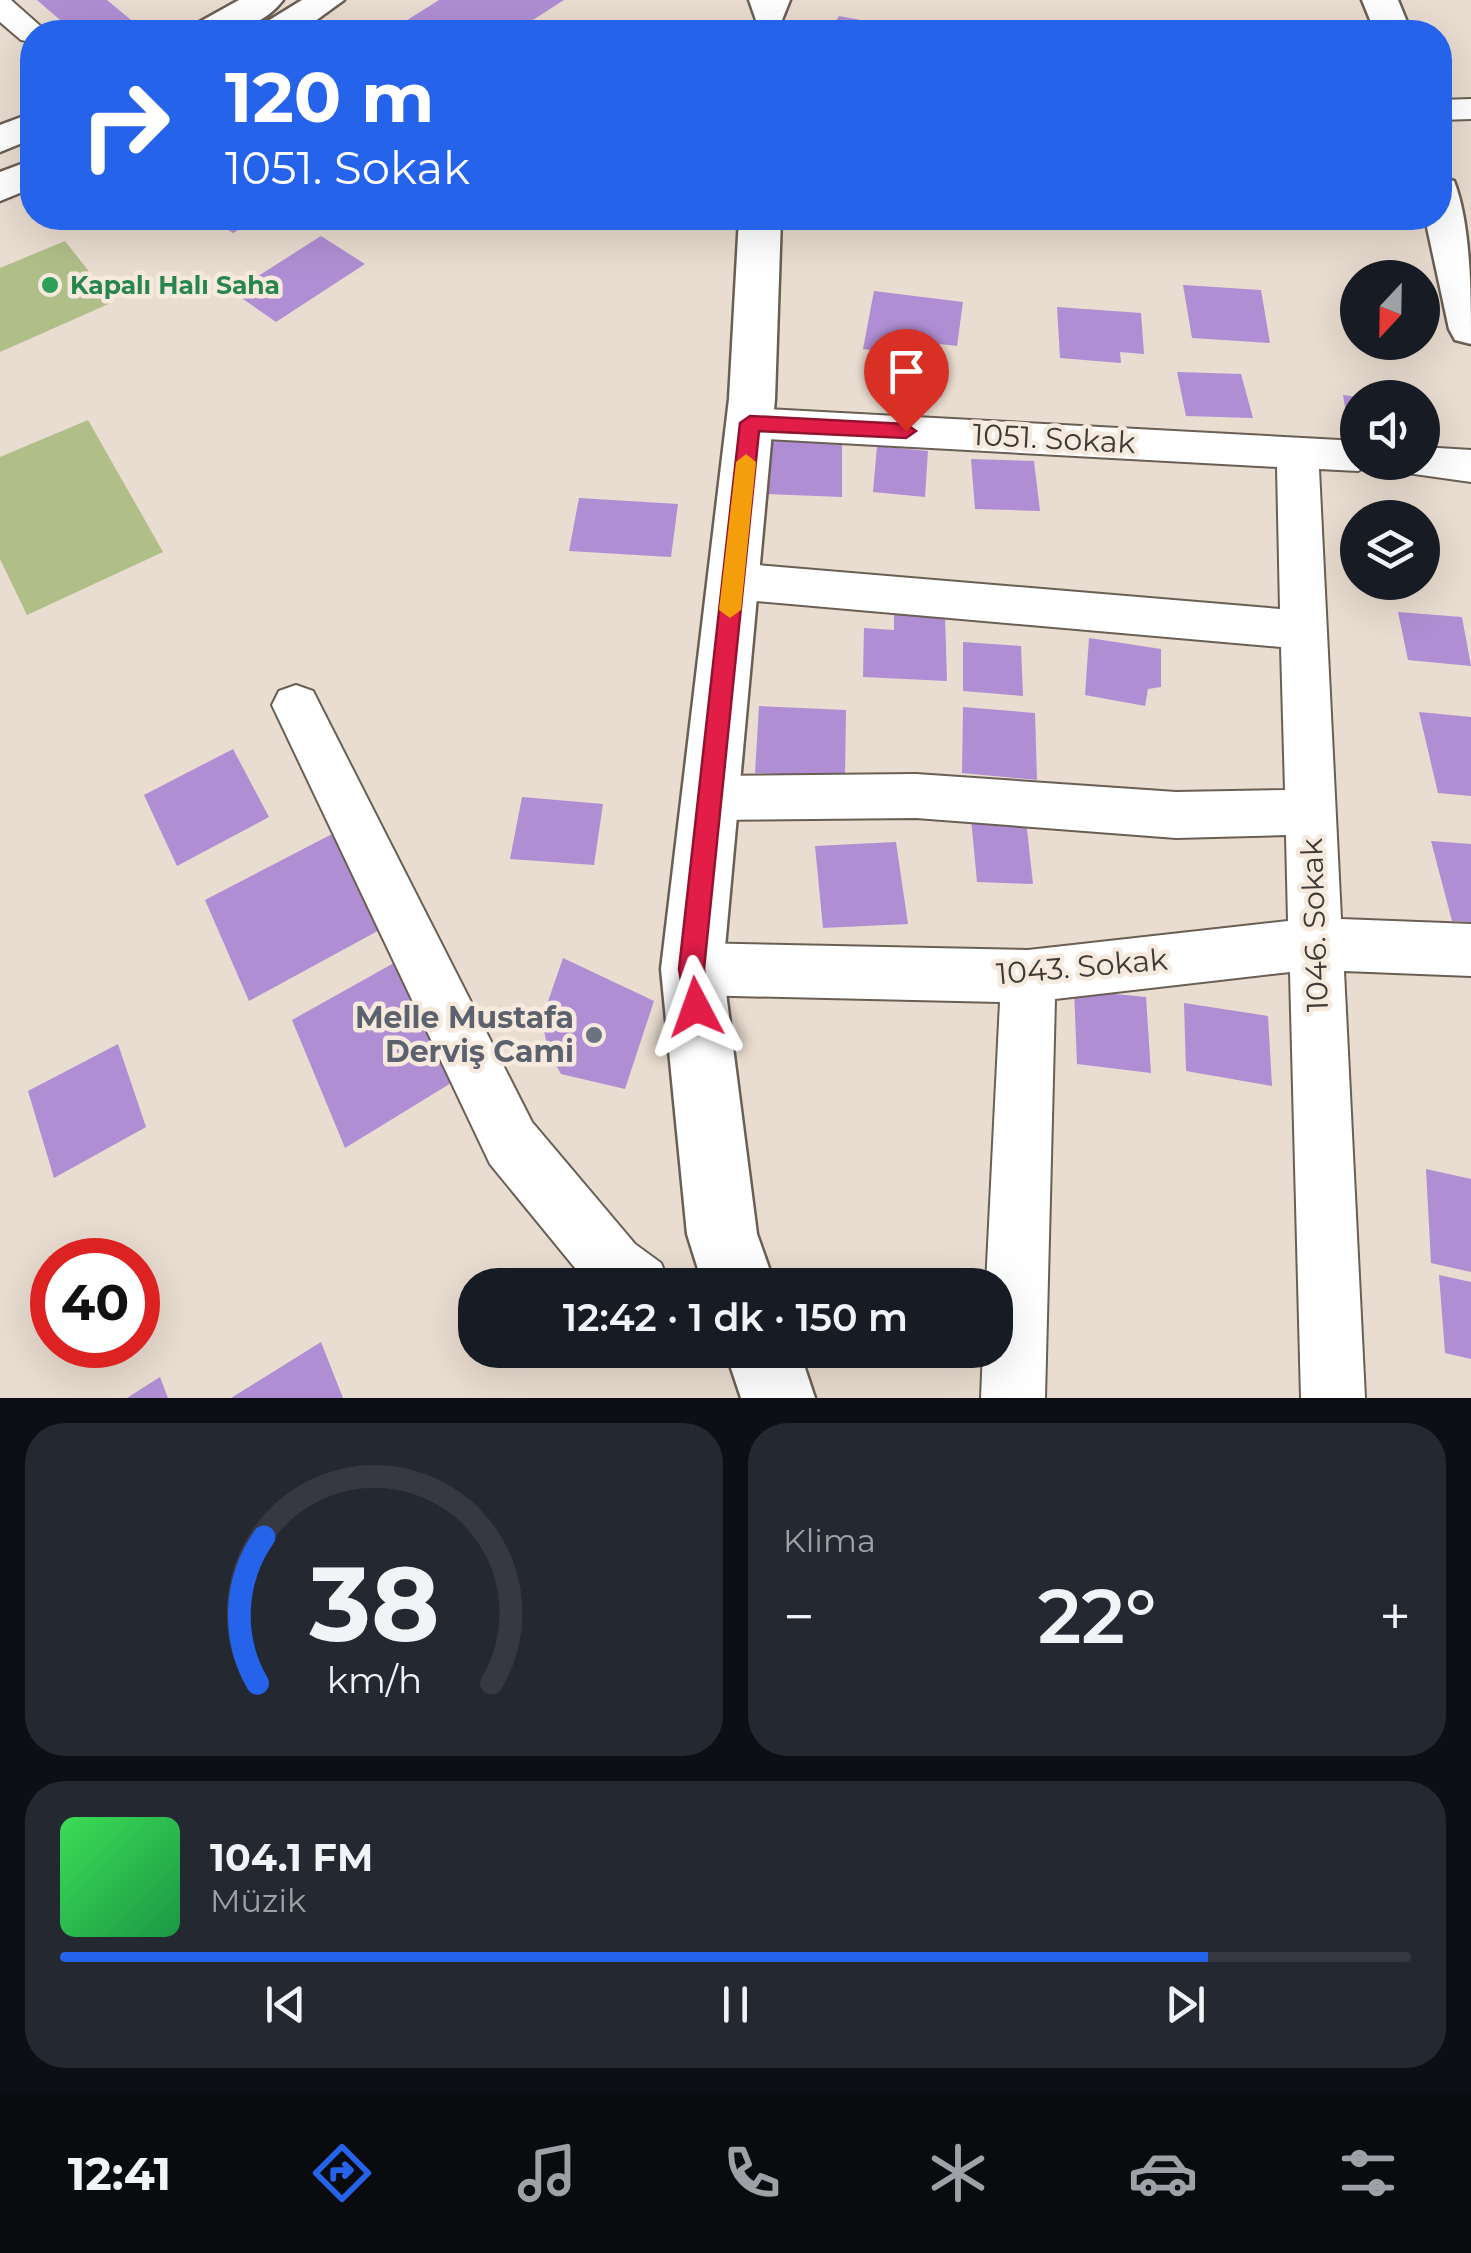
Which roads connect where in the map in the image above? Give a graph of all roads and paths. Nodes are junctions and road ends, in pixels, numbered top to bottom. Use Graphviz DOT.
graph roads {
  1 [pos="264,0"];
  2 [pos="326,0"];
  3 [pos="230,20"];
  4 [pos="295,20"];
  5 [pos="759,230"];
  6 [pos="1449,230"];
  7 [pos="1468,308"];
  8 [pos="750,423"];
  9 [pos="1297,451"];
  10 [pos="1340,455"];
  11 [pos="1440,463"];
  12 [pos="1471,466"];
  13 [pos="733,581"];
  14 [pos="1304,630"];
  15 [pos="296,706"];
  16 [pos="710,798"];
  17 [pos="1311,812"];
  18 [pos="1316,944"];
  19 [pos="1471,950"];
  20 [pos="692,969"];
  21 [pos="1028,976"];
  22 [pos="616,1268"];
  23 [pos="733,1268"];
  24 [pos="1012,1398"];
  25 [pos="1333,1398"];
  1 -- 3 [label="street"];
  2 -- 4 [label="street"];
  5 -- 8 [label="street"];
  6 -- 7 [label="street"];
  8 -- 9 [label="street, 1051. Sokak"];
  8 -- 13 [label="street"];
  9 -- 10 [label="street, 1051. Sokak"];
  9 -- 14 [label="street, 1046. Sokak"];
  11 -- 12 [label="street"];
  13 -- 14 [label="street"];
  13 -- 16 [label="street"];
  14 -- 17 [label="street, 1046. Sokak"];
  15 -- 22 [label="street"];
  16 -- 17 [label="street"];
  16 -- 20 [label="street"];
  17 -- 18 [label="street, 1046. Sokak"];
  18 -- 19 [label="street, 1043. Sokak"];
  18 -- 21 [label="street, 1043. Sokak"];
  18 -- 25 [label="street, 1046. Sokak"];
  20 -- 21 [label="street, 1043. Sokak"];
  20 -- 23 [label="street"];
  21 -- 24 [label="street"];
}
